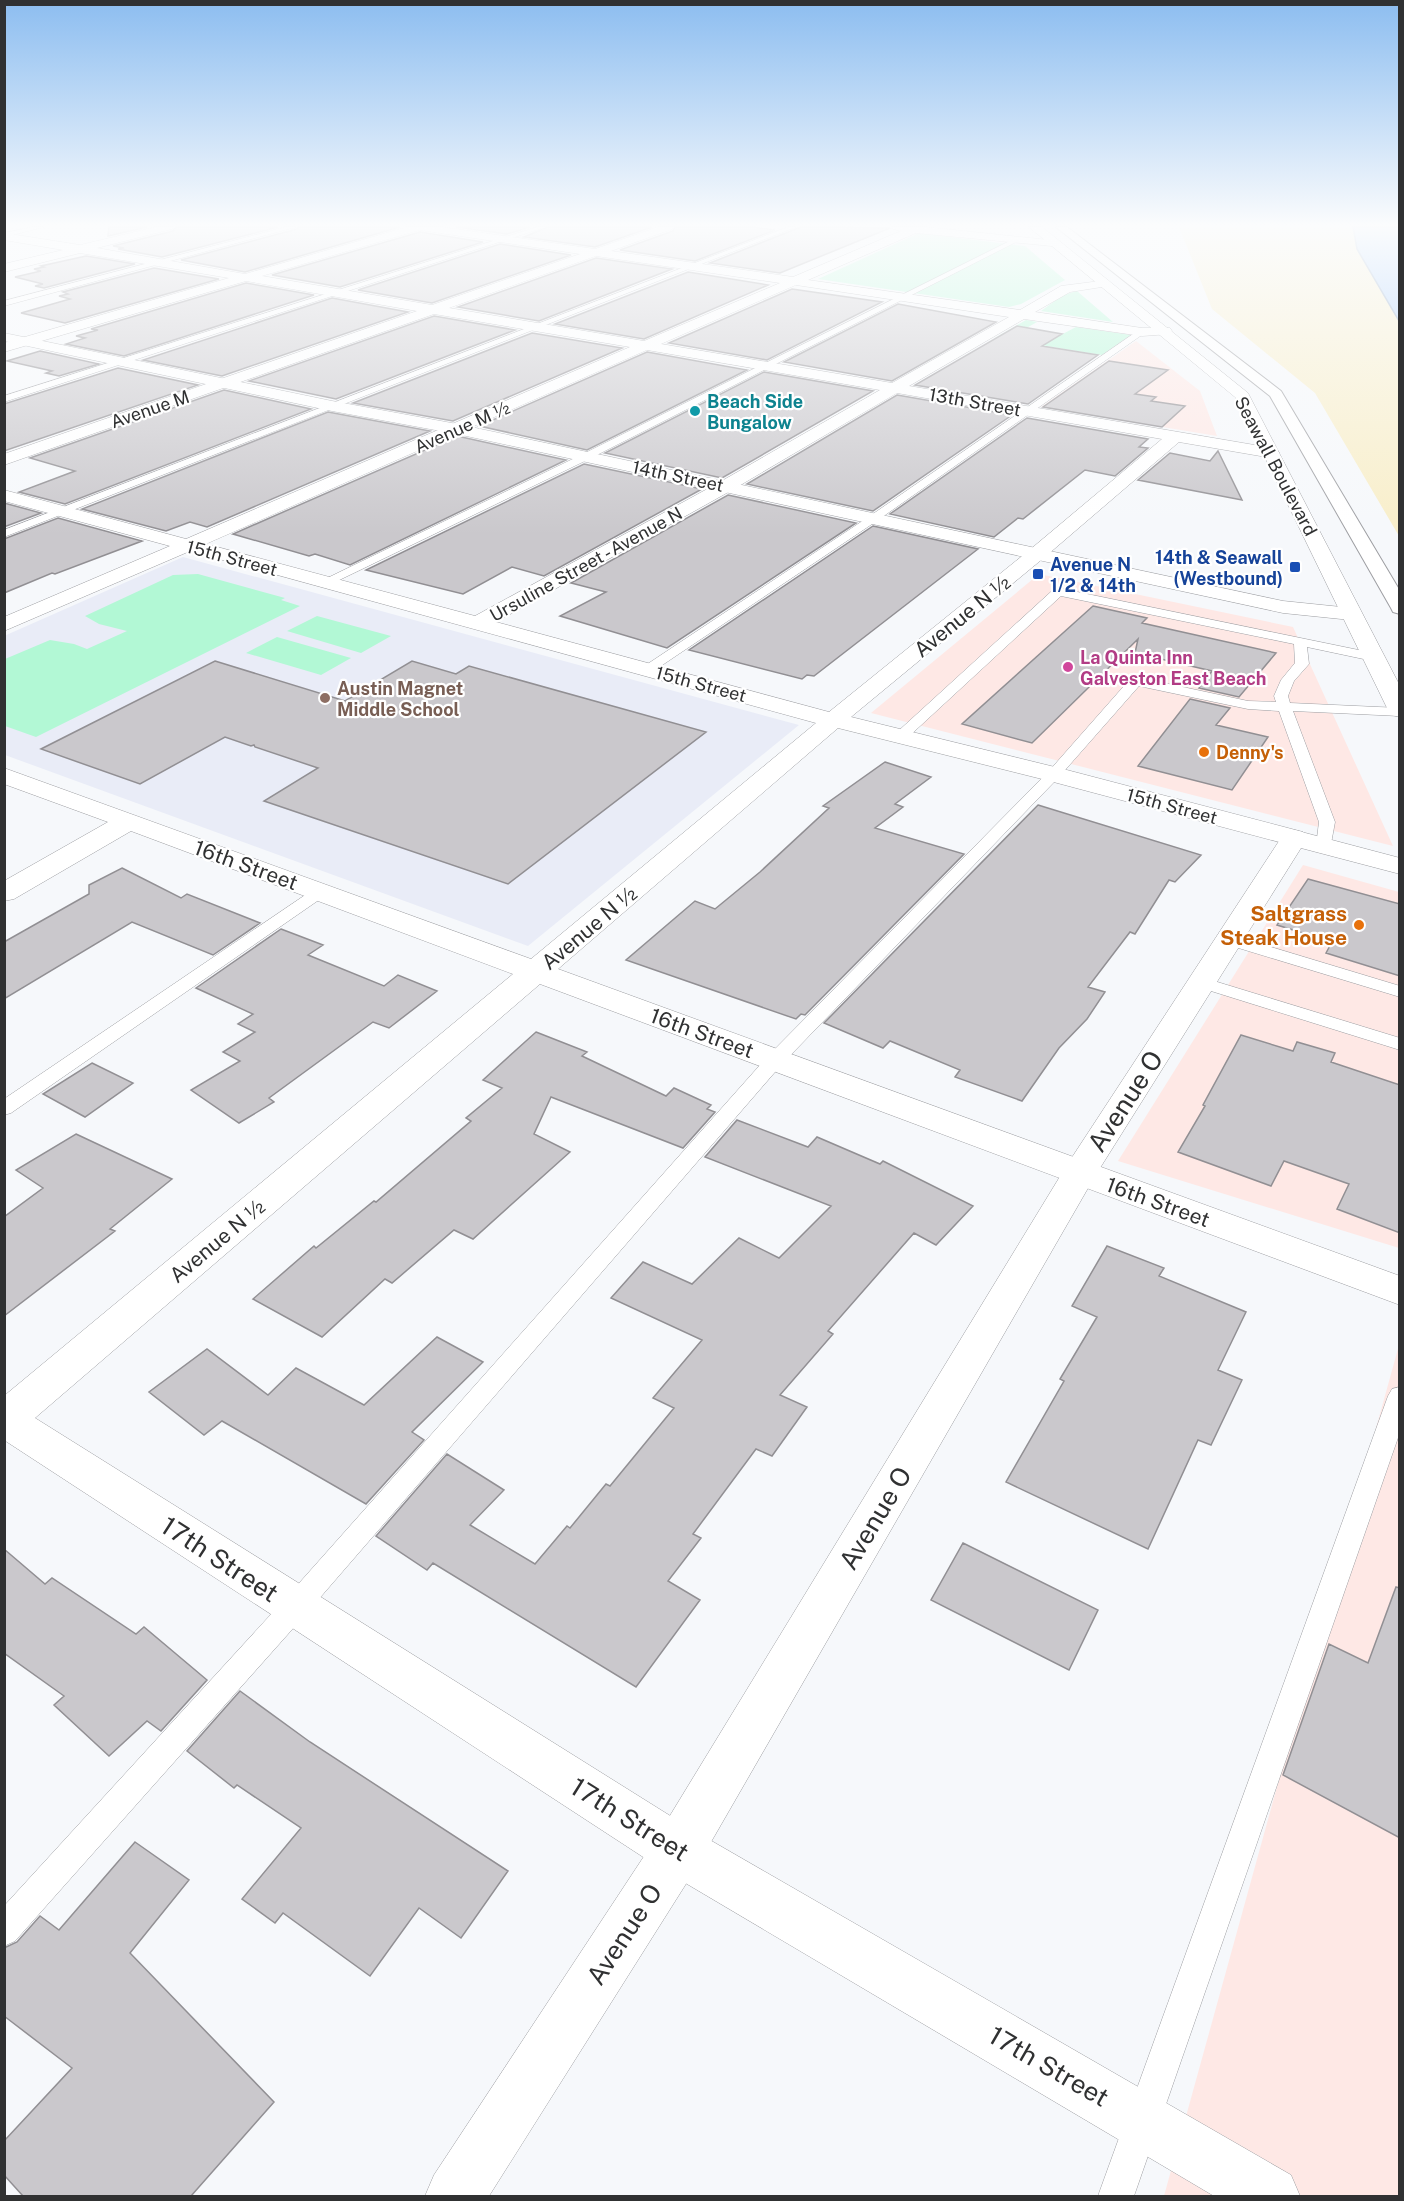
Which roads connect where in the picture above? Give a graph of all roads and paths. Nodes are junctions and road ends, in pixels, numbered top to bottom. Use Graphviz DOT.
graph roads {
  1 [pos="68,330"];
  2 [pos="220,330"];
  3 [pos="374,330"];
  4 [pos="531,330"];
  5 [pos="553,330"];
  6 [pos="683,330"];
  7 [pos="837,330"];
  8 [pos="995,330"];
  9 [pos="1128,330"];
  10 [pos="1193,330"];
  11 [pos="1165,331"];
  12 [pos="1142,332"];
  13 [pos="4,337"];
  14 [pos="27,342"];
  15 [pos="646,346"];
  16 [pos="4,348"];
  17 [pos="121,361"];
  18 [pos="764,366"];
  19 [pos="224,383"];
  20 [pos="891,388"];
  21 [pos="4,399"];
  22 [pos="333,406"];
  23 [pos="1026,411"];
  24 [pos="458,429"];
  25 [pos="1175,437"];
  26 [pos="1272,453"];
  27 [pos="585,457"];
  28 [pos="4,460"];
  29 [pos="726,486"];
  30 [pos="4,495"];
  31 [pos="63,511"];
  32 [pos="874,518"];
  33 [pos="4,534"];
  34 [pos="187,545"];
  35 [pos="1039,552"];
  36 [pos="323,583"];
  37 [pos="1400,608"];
  38 [pos="1352,614"];
  39 [pos="477,624"];
  40 [pos="4,625"];
  41 [pos="1300,644"];
  42 [pos="1372,657"];
  43 [pos="647,669"];
  44 [pos="1283,708"];
  45 [pos="1400,711"];
  46 [pos="833,720"];
  47 [pos="900,737"];
  48 [pos="1054,774"];
  49 [pos="4,775"];
  50 [pos="129,821"];
  51 [pos="1309,842"];
  52 [pos="1400,866"];
  53 [pos="320,892"];
  54 [pos="4,893"];
  55 [pos="1228,939"];
  56 [pos="536,973"];
  57 [pos="1201,982"];
  58 [pos="1400,992"];
  59 [pos="1400,1044"];
  60 [pos="775,1060"];
  61 [pos="4,1109"];
  62 [pos="1079,1173"];
  63 [pos="1400,1291"];
  64 [pos="1400,1396"];
  65 [pos="5,1420"];
  66 [pos="295,1607"];
  67 [pos="678,1850"];
  68 [pos="4,1930"];
  69 [pos="1143,2121"];
  70 [pos="455,2196"];
  71 [pos="1116,2196"];
  72 [pos="1270,2196"];
  1 -- 14 [label="street"];
  2 -- 17 [label="lane"];
  3 -- 19 [label="street, Avenue M"];
  4 -- 22 [label="lane"];
  5 -- 15 [label="street, 13th Street"];
  6 -- 15 [label="street, Avenue M ½"];
  7 -- 18 [label="lane"];
  8 -- 20 [label="street, Ursuline Street - Avenue N"];
  9 -- 12 [label="street"];
  10 -- 37 [label="street"];
  11 -- 12 [label="street"];
  11 -- 26 [label="street, Seawall Boulevard"];
  12 -- 23 [label="lane"];
  13 -- 14 [label="street, 14th Street"];
  14 -- 16 [label="street"];
  14 -- 17 [label="street, 14th Street"];
  15 -- 18 [label="street, 13th Street"];
  15 -- 24 [label="street, Avenue M ½"];
  17 -- 19 [label="street, 14th Street"];
  17 -- 21 [label="lane"];
  18 -- 20 [label="street, 13th Street"];
  18 -- 27 [label="lane"];
  19 -- 22 [label="street, 14th Street"];
  19 -- 28 [label="street, Avenue M"];
  20 -- 23 [label="street, 13th Street"];
  20 -- 29 [label="street, Ursuline Street - Avenue N"];
  22 -- 24 [label="street, 14th Street"];
  22 -- 31 [label="lane"];
  23 -- 25 [label="street, 13th Street"];
  23 -- 32 [label="lane"];
  24 -- 27 [label="street, 14th Street"];
  24 -- 34 [label="street, Avenue M ½"];
  25 -- 26 [label="street, 13th Street"];
  25 -- 35 [label="street, Avenue N ½"];
  26 -- 38 [label="street, Seawall Boulevard"];
  27 -- 29 [label="street, 14th Street"];
  27 -- 36 [label="lane"];
  29 -- 32 [label="street, 14th Street"];
  29 -- 39 [label="street, Ursuline Street - Avenue N"];
  30 -- 31 [label="street, 15th Street"];
  31 -- 33 [label="lane"];
  31 -- 34 [label="street, 15th Street"];
  32 -- 35 [label="street, 14th Street"];
  32 -- 43 [label="lane"];
  34 -- 36 [label="street, 15th Street"];
  34 -- 40 [label="street, Avenue M ½"];
  35 -- 38 [label="street, 14th Street"];
  35 -- 46 [label="street, Avenue N ½"];
  36 -- 39 [label="street, 15th Street"];
  38 -- 42 [label="street, Seawall Boulevard"];
  39 -- 43 [label="street, 15th Street"];
  41 -- 42 [label="lane"];
  41 -- 44 [label="lane"];
  41 -- 47 [label="lane"];
  42 -- 45 [label="street, Seawall Boulevard"];
  43 -- 46 [label="street, 15th Street"];
  44 -- 45 [label="lane"];
  44 -- 48 [label="lane"];
  44 -- 51 [label="lane"];
  46 -- 47 [label="street, 15th Street"];
  46 -- 56 [label="street, Avenue N ½"];
  47 -- 48 [label="street, 15th Street"];
  48 -- 51 [label="street, 15th Street"];
  48 -- 60 [label="lane"];
  49 -- 50 [label="street, 16th Street"];
  50 -- 53 [label="street, 16th Street"];
  50 -- 54 [label="street"];
  51 -- 52 [label="street, 15th Street"];
  51 -- 55 [label="street, Avenue O"];
  53 -- 56 [label="street, 16th Street"];
  53 -- 61 [label="lane"];
  55 -- 57 [label="street, Avenue O"];
  55 -- 58 [label="lane"];
  56 -- 60 [label="street, 16th Street"];
  56 -- 65 [label="street, Avenue N ½"];
  57 -- 59 [label="lane"];
  57 -- 62 [label="street, Avenue O"];
  60 -- 62 [label="street, 16th Street"];
  60 -- 66 [label="lane"];
  62 -- 63 [label="street, 16th Street"];
  62 -- 67 [label="street, Avenue O"];
  64 -- 69 [label="lane"];
  65 -- 66 [label="street, 17th Street"];
  66 -- 67 [label="street, 17th Street"];
  66 -- 68 [label="lane"];
  67 -- 69 [label="street, 17th Street"];
  67 -- 70 [label="street, Avenue O"];
  69 -- 71 [label="lane"];
  69 -- 72 [label="street, 17th Street"];
}
